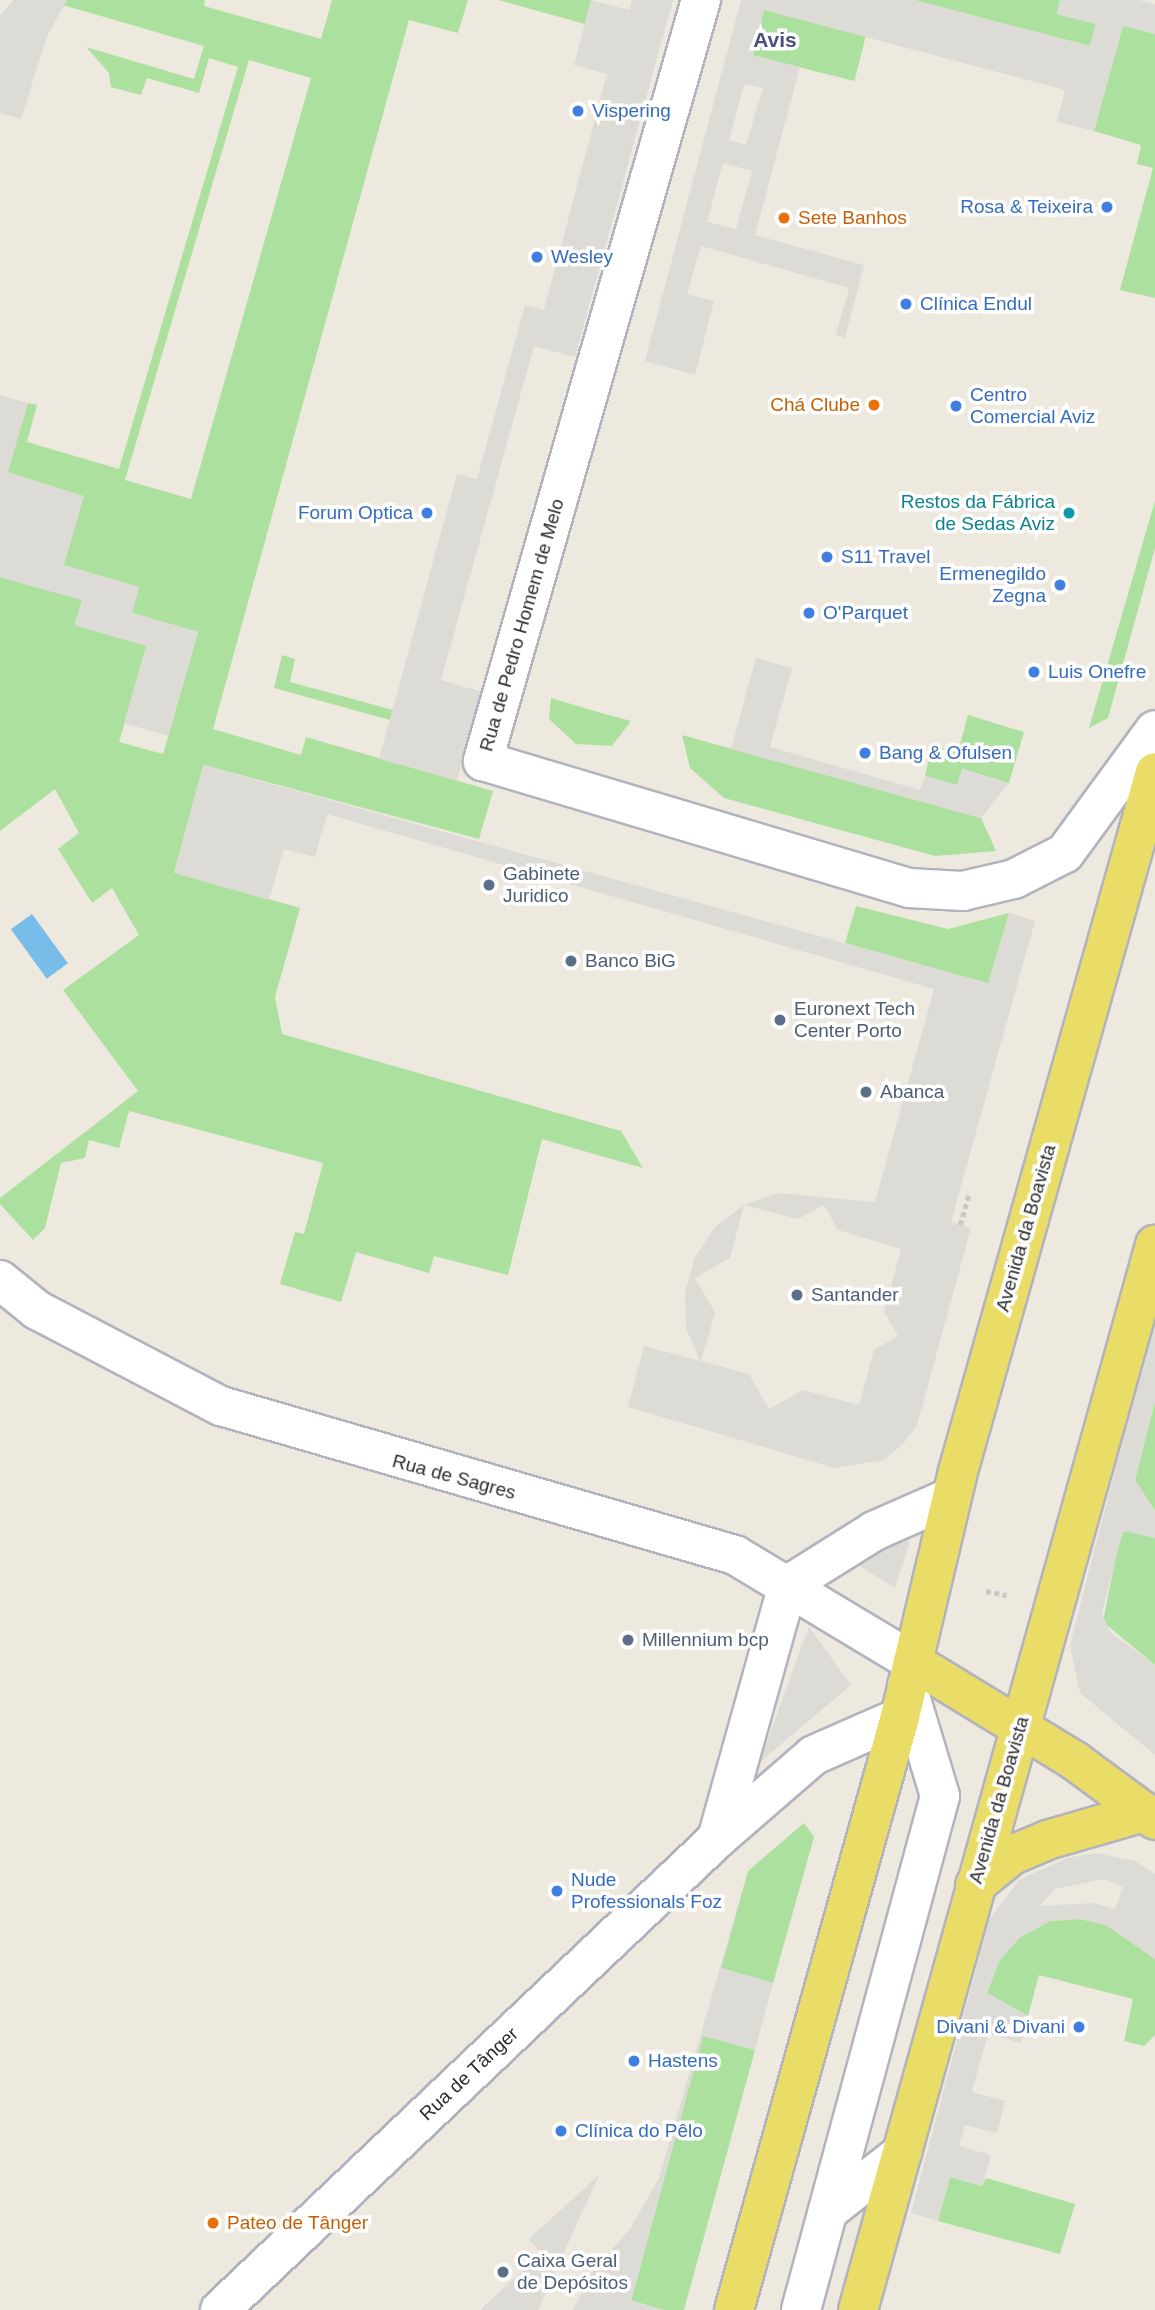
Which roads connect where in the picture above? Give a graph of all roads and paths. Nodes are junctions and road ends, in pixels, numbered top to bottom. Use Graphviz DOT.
graph roads {
  1 [pos="701,0"];
  2 [pos="1155,730"];
  3 [pos="1155,772"];
  4 [pos="969,1194"];
  5 [pos="960,1225"];
  6 [pos="1155,1245"];
  7 [pos="0,1280"];
  8 [pos="951,1497"];
  9 [pos="788,1586"];
  10 [pos="907,1688"];
  11 [pos="1020,1727"];
  12 [pos="1150,1816"];
  13 [pos="717,1839"];
  14 [pos="975,1885"];
  15 [pos="902,2152"];
  16 [pos="828,2211"];
  17 [pos="220,2310"];
  18 [pos="734,2310"];
  19 [pos="801,2310"];
  20 [pos="858,2310"];
  1 -- 2 [label="street, Rua de Pedro Homem de Melo"];
  3 -- 8 [label="main road, Avenida da Boavista"];
  4 -- 5 [label="path"];
  6 -- 11 [label="main road, Avenida da Boavista"];
  7 -- 9 [label="street, Rua de Sagres"];
  8 -- 9 [label="street"];
  8 -- 10 [label="main road, Avenida da Boavista"];
  9 -- 10 [label="street, Rua de Sagres"];
  9 -- 13 [label="street"];
  10 -- 11 [label="main road"];
  10 -- 13 [label="street, Rua de Tânger"];
  10 -- 16 [label="street, Avenida da Boavista"];
  10 -- 18 [label="main road, Avenida da Boavista"];
  11 -- 12 [label="main road"];
  11 -- 14 [label="main road, Avenida da Boavista"];
  12 -- 14 [label="main road"];
  13 -- 17 [label="street, Rua de Tânger"];
  14 -- 15 [label="main road, Avenida da Boavista"];
  15 -- 16 [label="street"];
  15 -- 20 [label="main road, Avenida da Boavista"];
  16 -- 19 [label="street, Avenida da Boavista"];
}
